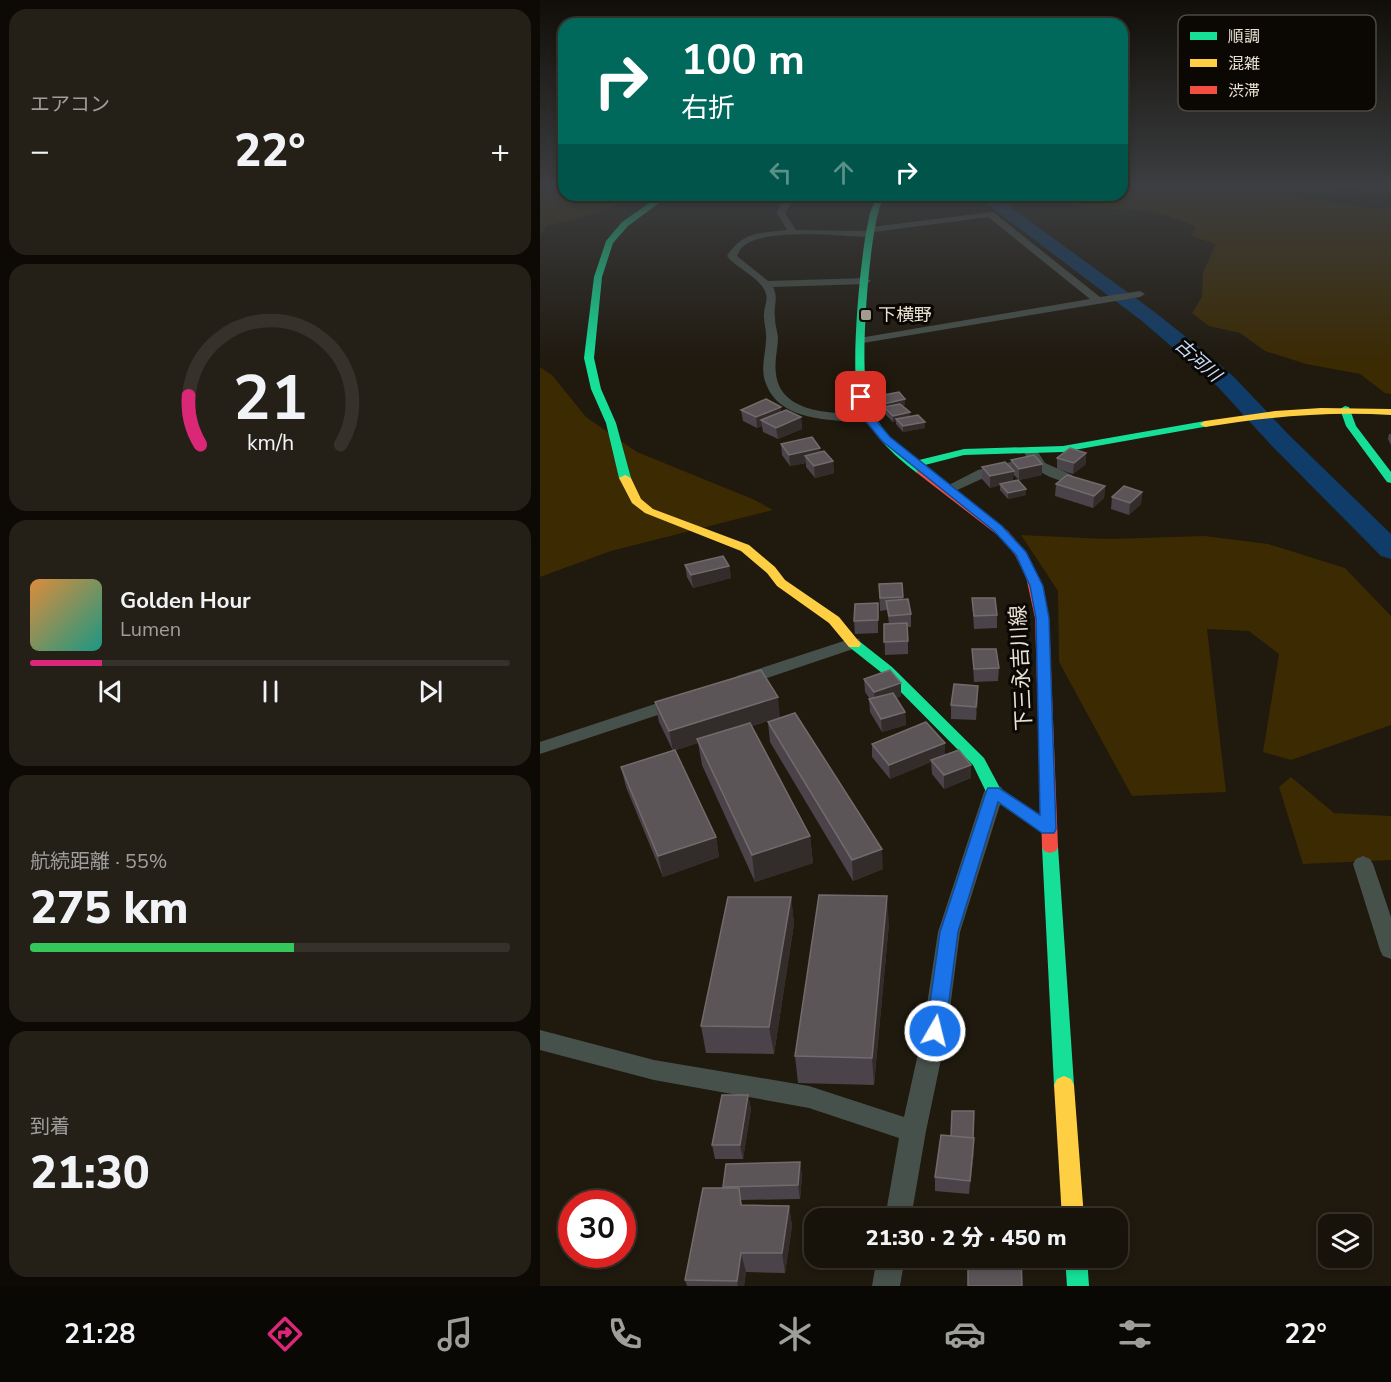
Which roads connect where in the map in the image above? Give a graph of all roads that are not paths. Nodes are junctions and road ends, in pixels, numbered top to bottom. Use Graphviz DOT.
graph roads {
  1 [pos="609,244"];
  2 [pos="739,244"];
  3 [pos="870,244"];
  4 [pos="1028,244"];
  5 [pos="866,281"];
  6 [pos="765,284"];
  7 [pos="1140,294"];
  8 [pos="1099,300"];
  9 [pos="862,340"];
  10 [pos="1346,409"];
  11 [pos="1391,411"];
  12 [pos="869,418"];
  13 [pos="1032,456"];
  14 [pos="914,464"];
  15 [pos="1067,478"];
  16 [pos="1391,480"];
  17 [pos="948,489"];
  18 [pos="854,643"];
  19 [pos="730,684"];
  20 [pos="697,696"];
  21 [pos="540,748"];
  22 [pos="994,792"];
  23 [pos="1048,829"];
  24 [pos="1363,864"];
  25 [pos="1391,950"];
  26 [pos="540,1040"];
  27 [pos="913,1131"];
  28 [pos="900,1208"];
  29 [pos="1072,1208"];
  30 [pos="889,1268"];
  31 [pos="1077,1268"];
  32 [pos="886,1286"];
  33 [pos="1078,1286"];
  1 -- 18 [label="street"];
  2 -- 6 [label="street"];
  3 -- 5 [label="street, 下三永吉川線"];
  4 -- 8 [label="street"];
  5 -- 6 [label="street"];
  5 -- 9 [label="street, 下三永吉川線"];
  6 -- 12 [label="street"];
  7 -- 8 [label="street"];
  8 -- 9 [label="street"];
  9 -- 12 [label="street, 下三永吉川線"];
  10 -- 11 [label="street"];
  10 -- 13 [label="street"];
  10 -- 16 [label="street"];
  12 -- 14 [label="street, 下三永吉川線"];
  13 -- 14 [label="street"];
  13 -- 15 [label="street"];
  13 -- 17 [label="street"];
  14 -- 17 [label="street, 下三永吉川線"];
  17 -- 23 [label="street, 下三永吉川線"];
  18 -- 19 [label="street"];
  18 -- 22 [label="street"];
  20 -- 21 [label="street"];
  22 -- 23 [label="street"];
  22 -- 27 [label="street"];
  23 -- 29 [label="street, 下三永吉川線"];
  24 -- 25 [label="street"];
  26 -- 27 [label="street"];
  27 -- 28 [label="street"];
  30 -- 32 [label="street"];
  31 -- 33 [label="street"];
}
